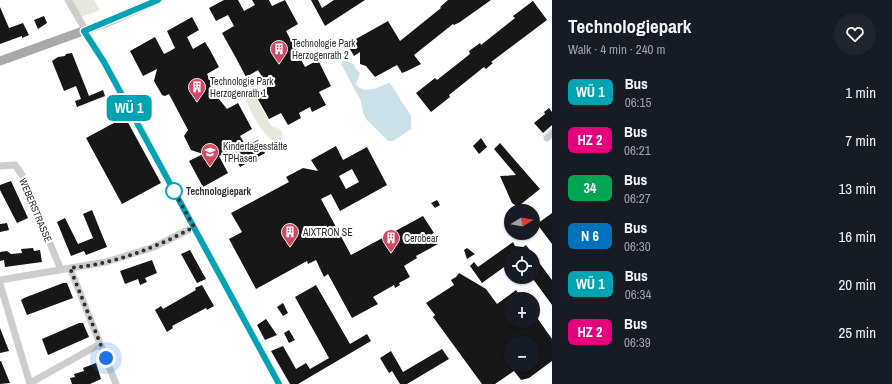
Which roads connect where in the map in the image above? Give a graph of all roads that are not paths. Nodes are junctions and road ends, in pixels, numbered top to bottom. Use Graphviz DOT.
graph roads {
  1 [pos="68,0"];
  2 [pos="158,0"];
  3 [pos="84,31"];
  4 [pos="0,61"];
  5 [pos="0,166"];
  6 [pos="194,227"];
  7 [pos="70,268"];
  8 [pos="62,270"];
  9 [pos="0,280"];
  10 [pos="0,284"];
  11 [pos="100,344"];
  12 [pos="30,383"];
  13 [pos="116,384"];
  14 [pos="279,384"];
  1 -- 3 [label="street"];
  2 -- 3 [label="main road"];
  3 -- 4 [label="main road"];
  3 -- 6 [label="street"];
  5 -- 8 [label="street, WEBERSTRASSE"];
  6 -- 7 [label="street"];
  6 -- 14 [label="street"];
  7 -- 8 [label="street"];
  7 -- 11 [label="street"];
  8 -- 9 [label="street"];
  10 -- 12 [label="street"];
  11 -- 12 [label="street"];
  11 -- 13 [label="street"];
}
